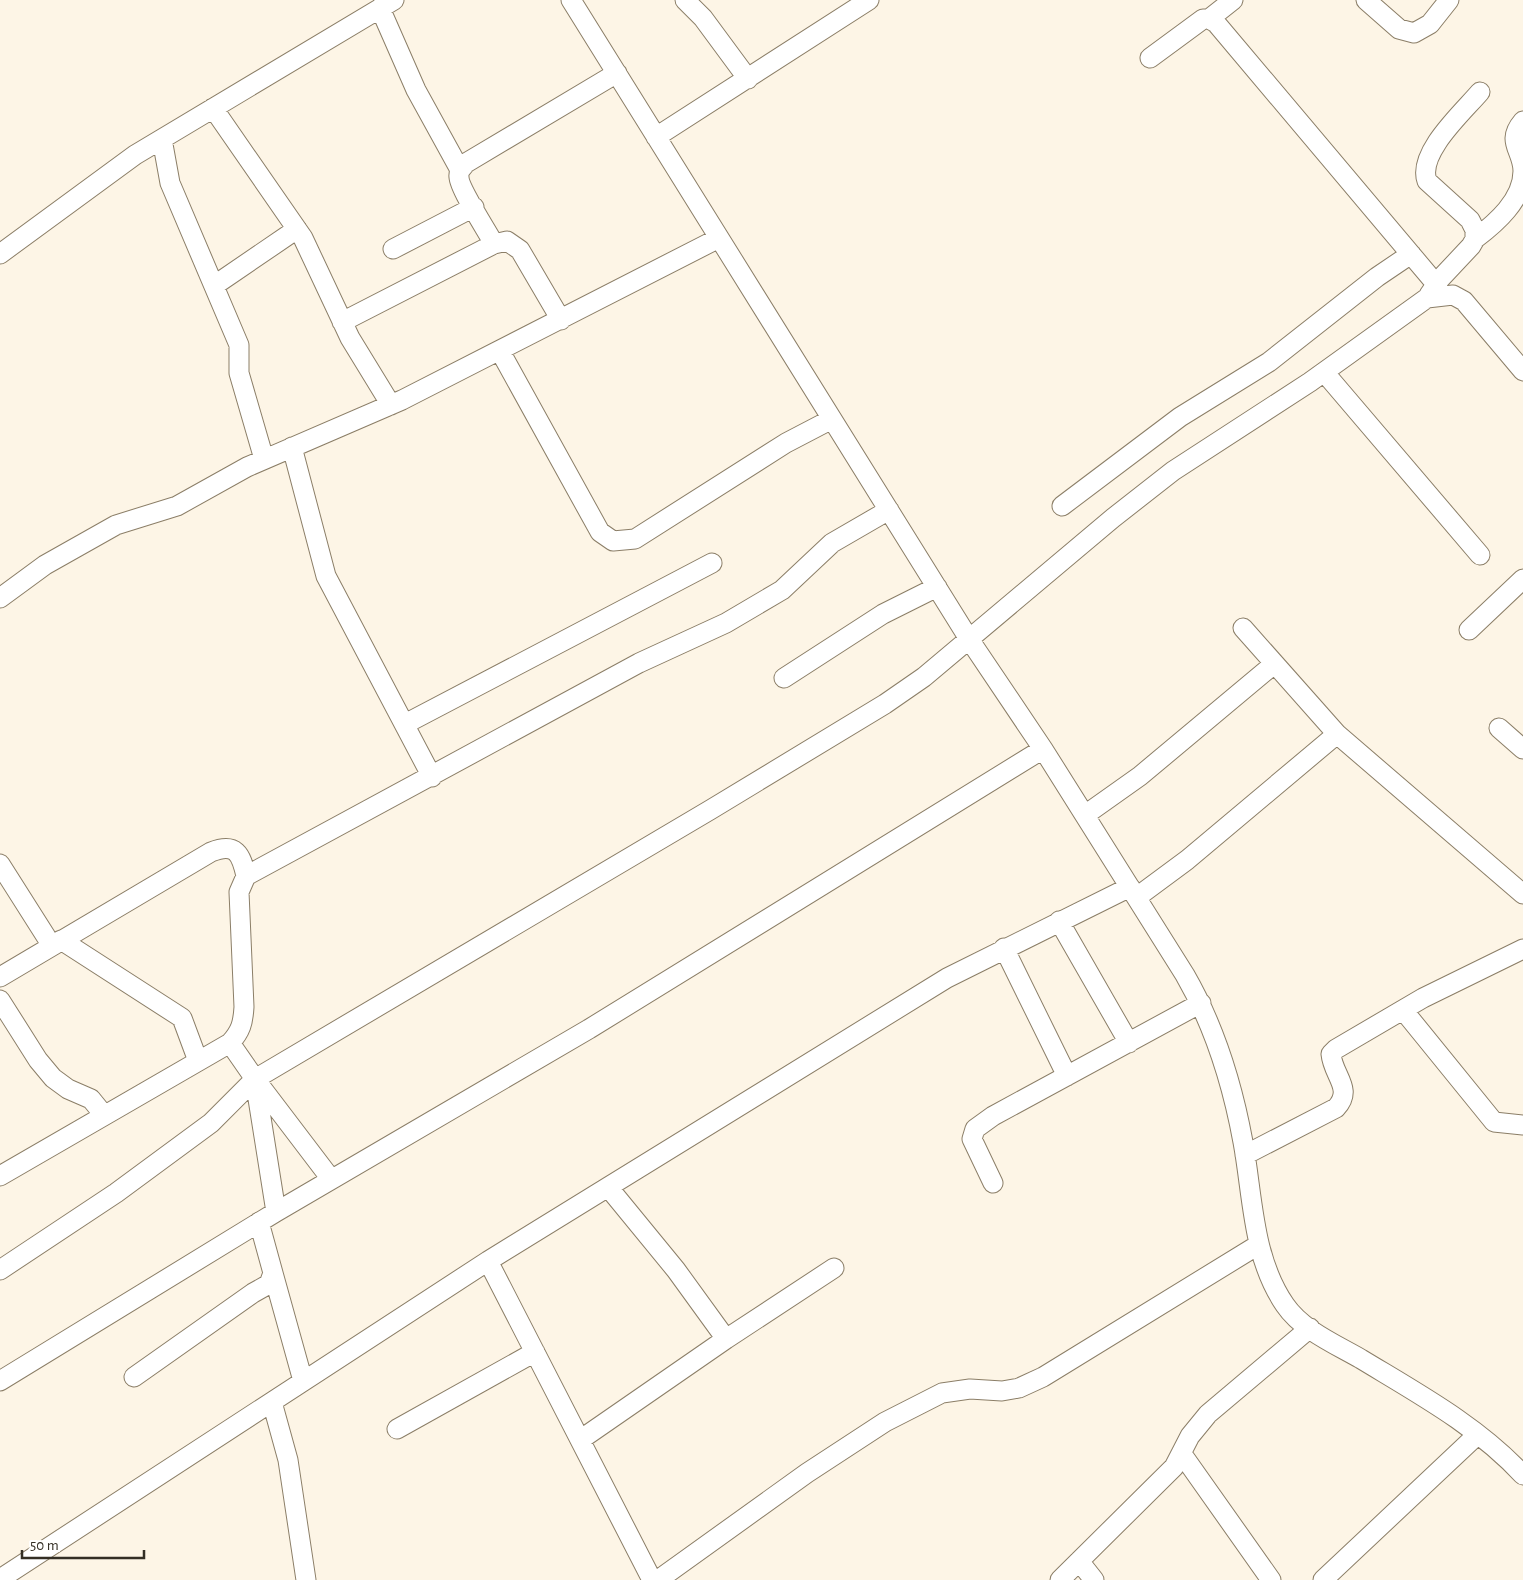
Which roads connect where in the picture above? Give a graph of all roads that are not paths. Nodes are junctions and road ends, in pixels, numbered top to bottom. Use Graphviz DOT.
graph roads {
  1 [pos="571,0"];
  2 [pos="685,0"];
  3 [pos="869,0"];
  4 [pos="1233,0"];
  5 [pos="1366,0"];
  6 [pos="1449,0"];
  7 [pos="387,4"];
  8 [pos="1209,19"];
  9 [pos="1150,58"];
  10 [pos="617,74"];
  11 [pos="748,79"];
  12 [pos="1480,92"];
  13 [pos="213,108"];
  14 [pos="1523,121"];
  15 [pos="656,137"];
  16 [pos="162,139"];
  17 [pos="460,170"];
  18 [pos="474,207"];
  19 [pos="297,229"];
  20 [pos="719,238"];
  21 [pos="1475,238"];
  22 [pos="494,244"];
  23 [pos="393,249"];
  24 [pos="0,254"];
  25 [pos="1411,254"];
  26 [pos="215,285"];
  27 [pos="1432,291"];
  28 [pos="561,320"];
  29 [pos="342,322"];
  30 [pos="500,351"];
  31 [pos="1523,371"];
  32 [pos="1324,372"];
  33 [pos="390,405"];
  34 [pos="832,419"];
  35 [pos="292,447"];
  36 [pos="264,459"];
  37 [pos="1062,506"];
  38 [pos="889,510"];
  39 [pos="1480,555"];
  40 [pos="712,563"];
  41 [pos="1523,579"];
  42 [pos="937,587"];
  43 [pos="0,598"];
  44 [pos="1243,628"];
  45 [pos="1469,630"];
  46 [pos="969,639"];
  47 [pos="1274,664"];
  48 [pos="784,678"];
  49 [pos="405,724"];
  50 [pos="1499,728"];
  51 [pos="1337,734"];
  52 [pos="1523,749"];
  53 [pos="1043,750"];
  54 [pos="432,777"];
  55 [pos="1085,815"];
  56 [pos="0,864"];
  57 [pos="246,876"];
  58 [pos="1133,892"];
  59 [pos="1523,894"];
  60 [pos="1059,921"];
  61 [pos="56,943"];
  62 [pos="1004,948"];
  63 [pos="1523,949"];
  64 [pos="0,977"];
  65 [pos="0,1000"];
  66 [pos="1201,1003"];
  67 [pos="1403,1010"];
  68 [pos="1129,1042"];
  69 [pos="230,1043"];
  70 [pos="198,1061"];
  71 [pos="1067,1076"];
  72 [pos="255,1079"];
  73 [pos="104,1115"];
  74 [pos="1523,1125"];
  75 [pos="1245,1155"];
  76 [pos="0,1176"];
  77 [pos="332,1179"];
  78 [pos="994,1183"];
  79 [pos="608,1187"];
  80 [pos="276,1212"];
  81 [pos="259,1222"];
  82 [pos="1258,1245"];
  83 [pos="488,1261"];
  84 [pos="834,1268"];
  85 [pos="0,1270"];
  86 [pos="273,1273"];
  87 [pos="1310,1328"];
  88 [pos="726,1339"];
  89 [pos="535,1352"];
  90 [pos="134,1377"];
  91 [pos="0,1381"];
  92 [pos="303,1381"];
  93 [pos="272,1402"];
  94 [pos="397,1430"];
  95 [pos="1477,1435"];
  96 [pos="580,1440"];
  97 [pos="1182,1454"];
  98 [pos="1522,1470"];
  99 [pos="1079,1561"];
  100 [pos="0,1578"];
  101 [pos="306,1580"];
  102 [pos="652,1580"];
  103 [pos="658,1580"];
  104 [pos="1060,1580"];
  105 [pos="1094,1580"];
  106 [pos="1271,1580"];
  107 [pos="1322,1580"];
  1 -- 10 [label="street"];
  2 -- 11 [label="street"];
  3 -- 11 [label="street"];
  4 -- 8 [label="street"];
  5 -- 6 [label="street"];
  7 -- 13 [label="street"];
  7 -- 17 [label="street"];
  8 -- 9 [label="street"];
  8 -- 25 [label="street"];
  10 -- 15 [label="street"];
  10 -- 17 [label="street"];
  11 -- 15 [label="street"];
  12 -- 21 [label="street"];
  13 -- 16 [label="street"];
  13 -- 19 [label="street"];
  14 -- 21 [label="street"];
  15 -- 20 [label="street"];
  16 -- 24 [label="street"];
  16 -- 26 [label="street"];
  17 -- 18 [label="street"];
  18 -- 22 [label="street"];
  18 -- 23 [label="street"];
  19 -- 26 [label="street"];
  19 -- 29 [label="street"];
  20 -- 28 [label="street"];
  20 -- 34 [label="street"];
  21 -- 27 [label="street"];
  22 -- 28 [label="street"];
  22 -- 29 [label="street"];
  25 -- 27 [label="street"];
  25 -- 37 [label="street"];
  26 -- 36 [label="street"];
  27 -- 31 [label="street"];
  27 -- 32 [label="street"];
  28 -- 30 [label="street"];
  29 -- 33 [label="street"];
  30 -- 33 [label="street"];
  30 -- 34 [label="street"];
  32 -- 39 [label="street"];
  32 -- 46 [label="street"];
  33 -- 35 [label="street"];
  34 -- 38 [label="street"];
  35 -- 36 [label="street"];
  35 -- 49 [label="street"];
  36 -- 43 [label="street"];
  38 -- 42 [label="street"];
  38 -- 54 [label="street"];
  40 -- 49 [label="street"];
  41 -- 45 [label="street"];
  42 -- 46 [label="street"];
  42 -- 48 [label="street"];
  44 -- 47 [label="street"];
  46 -- 53 [label="street"];
  46 -- 72 [label="street"];
  47 -- 51 [label="street"];
  47 -- 55 [label="street"];
  49 -- 54 [label="street"];
  50 -- 52 [label="street"];
  51 -- 58 [label="street"];
  51 -- 59 [label="street"];
  53 -- 55 [label="street"];
  53 -- 77 [label="street"];
  54 -- 57 [label="street"];
  55 -- 58 [label="street"];
  56 -- 61 [label="street"];
  57 -- 61 [label="street"];
  57 -- 69 [label="street"];
  58 -- 60 [label="street"];
  58 -- 66 [label="street"];
  60 -- 62 [label="street"];
  60 -- 68 [label="street"];
  61 -- 64 [label="street"];
  61 -- 70 [label="street"];
  62 -- 71 [label="street"];
  62 -- 79 [label="street"];
  63 -- 67 [label="street"];
  65 -- 73 [label="street"];
  66 -- 68 [label="street"];
  66 -- 75 [label="street"];
  67 -- 74 [label="street"];
  67 -- 75 [label="street"];
  68 -- 71 [label="street"];
  69 -- 70 [label="street"];
  69 -- 72 [label="street"];
  70 -- 73 [label="street"];
  71 -- 78 [label="street"];
  72 -- 77 [label="street"];
  72 -- 80 [label="street"];
  72 -- 85 [label="street"];
  73 -- 76 [label="street"];
  75 -- 82 [label="street"];
  77 -- 80 [label="street"];
  79 -- 83 [label="street"];
  79 -- 88 [label="street"];
  80 -- 81 [label="street"];
  81 -- 86 [label="street"];
  81 -- 91 [label="street"];
  82 -- 87 [label="street"];
  82 -- 103 [label="street"];
  83 -- 89 [label="street"];
  83 -- 92 [label="street"];
  84 -- 88 [label="street"];
  86 -- 90 [label="street"];
  86 -- 92 [label="street"];
  87 -- 95 [label="street"];
  87 -- 97 [label="street"];
  88 -- 96 [label="street"];
  89 -- 94 [label="street"];
  89 -- 96 [label="street"];
  92 -- 93 [label="street"];
  93 -- 100 [label="street"];
  93 -- 101 [label="street"];
  95 -- 98 [label="street"];
  95 -- 107 [label="street"];
  96 -- 102 [label="street"];
  97 -- 99 [label="street"];
  97 -- 106 [label="street"];
  99 -- 104 [label="street"];
  99 -- 105 [label="street"];
}
